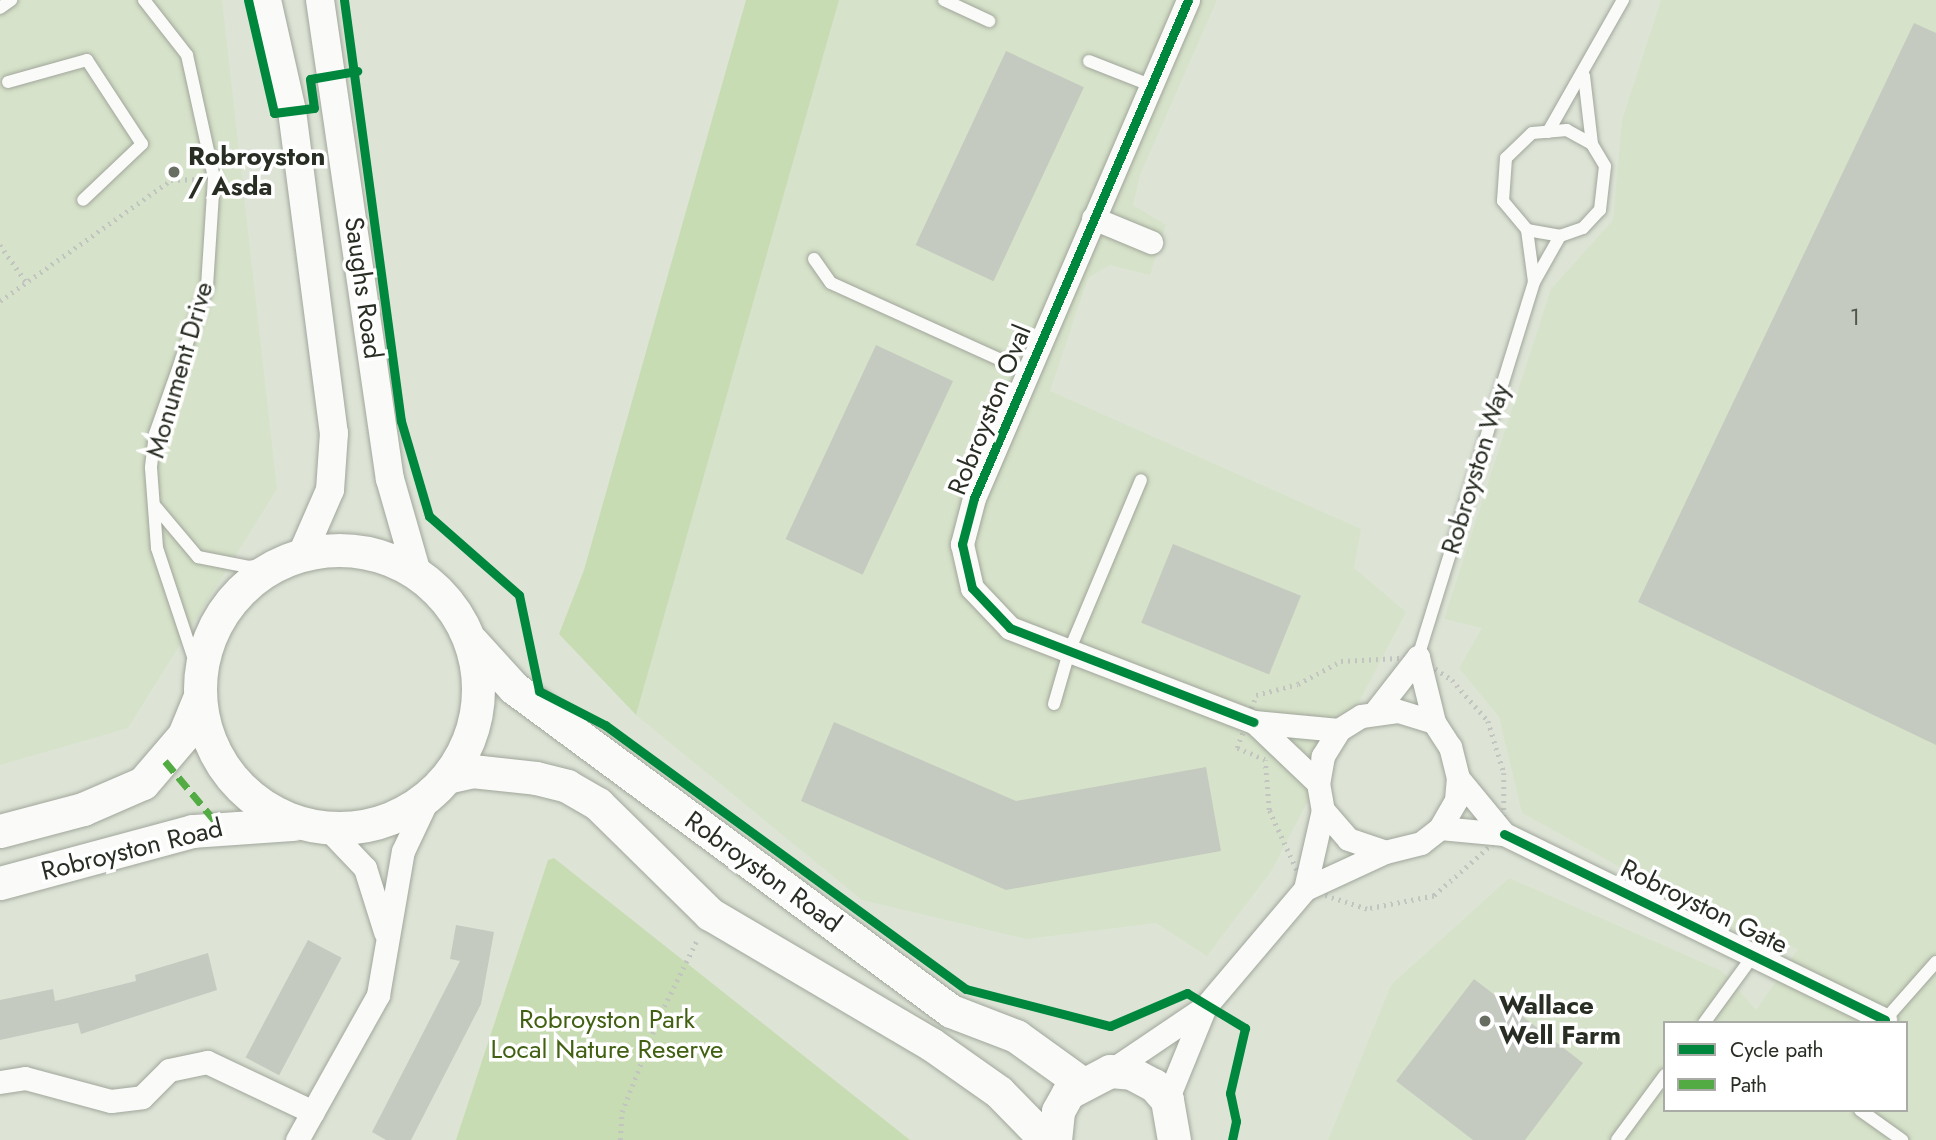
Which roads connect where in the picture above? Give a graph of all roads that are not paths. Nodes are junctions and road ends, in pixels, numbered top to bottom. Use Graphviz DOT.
graph roads {
  1 [pos="11,0"];
  2 [pos="144,0"];
  3 [pos="267,0"];
  4 [pos="320,0"];
  5 [pos="944,0"];
  6 [pos="1188,0"];
  7 [pos="1623,0"];
  8 [pos="0,8"];
  9 [pos="989,21"];
  10 [pos="1089,61"];
  11 [pos="1584,76"];
  12 [pos="8,82"];
  13 [pos="1150,85"];
  14 [pos="1548,132"];
  15 [pos="1592,144"];
  16 [pos="83,200"];
  17 [pos="1093,218"];
  18 [pos="1527,230"];
  19 [pos="1560,236"];
  20 [pos="1151,242"];
  21 [pos="814,259"];
  22 [pos="1534,282"];
  23 [pos="1027,372"];
  24 [pos="1141,480"];
  25 [pos="155,506"];
  26 [pos="293,557"];
  27 [pos="417,573"];
  28 [pos="467,634"];
  29 [pos="1070,649"];
  30 [pos="1418,657"];
  31 [pos="200,687"];
  32 [pos="1055,704"];
  33 [pos="1375,712"];
  34 [pos="1251,721"];
  35 [pos="1434,723"];
  36 [pos="1339,730"];
  37 [pos="1458,778"];
  38 [pos="1318,783"];
  39 [pos="439,786"];
  40 [pos="1323,810"];
  41 [pos="317,826"];
  42 [pos="1440,828"];
  43 [pos="0,831"];
  44 [pos="1504,834"];
  45 [pos="1385,852"];
  46 [pos="0,883"];
  47 [pos="1305,889"];
  48 [pos="390,952"];
  49 [pos="1755,953"];
  50 [pos="1936,962"];
  51 [pos="1205,1007"];
  52 [pos="1705,1021"];
  53 [pos="1884,1021"];
  54 [pos="1095,1077"];
  55 [pos="1663,1078"];
  56 [pos="0,1082"];
  57 [pos="1167,1100"];
  58 [pos="313,1112"];
  59 [pos="1863,1112"];
  60 [pos="297,1140"];
  61 [pos="1046,1140"];
  62 [pos="1055,1140"];
  63 [pos="1174,1140"];
  64 [pos="1617,1140"];
  65 [pos="1902,1140"];
  1 -- 8 [label="lane"];
  2 -- 25 [label="lane, Monument Drive"];
  3 -- 26 [label="street, Saughs Road"];
  4 -- 27 [label="street, Saughs Road"];
  5 -- 9 [label="lane"];
  6 -- 13 [label="street, Robroyston Oval"];
  7 -- 11 [label="lane"];
  10 -- 13 [label="lane"];
  11 -- 14 [label="lane"];
  11 -- 15 [label="lane"];
  12 -- 16 [label="lane"];
  13 -- 17 [label="street, Robroyston Oval"];
  14 -- 15 [label="lane"];
  14 -- 18 [label="lane"];
  15 -- 19 [label="lane"];
  17 -- 20 [label="street"];
  17 -- 23 [label="street, Robroyston Oval"];
  18 -- 19 [label="lane"];
  18 -- 22 [label="lane, Robroyston Way"];
  19 -- 22 [label="lane, Robroyston Way"];
  21 -- 23 [label="lane"];
  22 -- 30 [label="lane, Robroyston Way"];
  23 -- 29 [label="street, Robroyston Oval"];
  24 -- 29 [label="lane"];
  25 -- 26 [label="lane"];
  25 -- 31 [label="lane, Monument Drive"];
  26 -- 27 [label="main road, Robroyston Road"];
  26 -- 31 [label="main road, Robroyston Road"];
  27 -- 28 [label="main road, Robroyston Road"];
  28 -- 39 [label="main road"];
  28 -- 54 [label="main road, Robroyston Road"];
  29 -- 32 [label="lane"];
  29 -- 34 [label="street, Robroyston Oval"];
  30 -- 33 [label="street"];
  30 -- 35 [label="street"];
  31 -- 41 [label="main road"];
  31 -- 43 [label="main road, Robroyston Road"];
  33 -- 35 [label="street"];
  33 -- 36 [label="street"];
  34 -- 36 [label="street"];
  34 -- 38 [label="street"];
  35 -- 37 [label="street"];
  36 -- 38 [label="street"];
  37 -- 42 [label="street"];
  37 -- 44 [label="street"];
  38 -- 40 [label="street"];
  39 -- 41 [label="main road, Robroyston Road"];
  39 -- 48 [label="street"];
  39 -- 61 [label="main road, Robroyston Road"];
  40 -- 45 [label="street"];
  40 -- 47 [label="street"];
  41 -- 46 [label="main road, Robroyston Road"];
  41 -- 48 [label="street"];
  42 -- 44 [label="street"];
  42 -- 45 [label="street"];
  44 -- 49 [label="street, Robroyston Gate"];
  45 -- 47 [label="street"];
  47 -- 51 [label="street"];
  48 -- 58 [label="street"];
  49 -- 52 [label="lane"];
  49 -- 53 [label="street, Robroyston Gate"];
  50 -- 53 [label="lane"];
  51 -- 54 [label="street"];
  51 -- 57 [label="street"];
  54 -- 57 [label="main road, Robroyston Road"];
  54 -- 62 [label="main road"];
  55 -- 64 [label="lane"];
  56 -- 58 [label="street"];
  57 -- 63 [label="main road"];
  58 -- 60 [label="street"];
  59 -- 65 [label="lane"];
}
